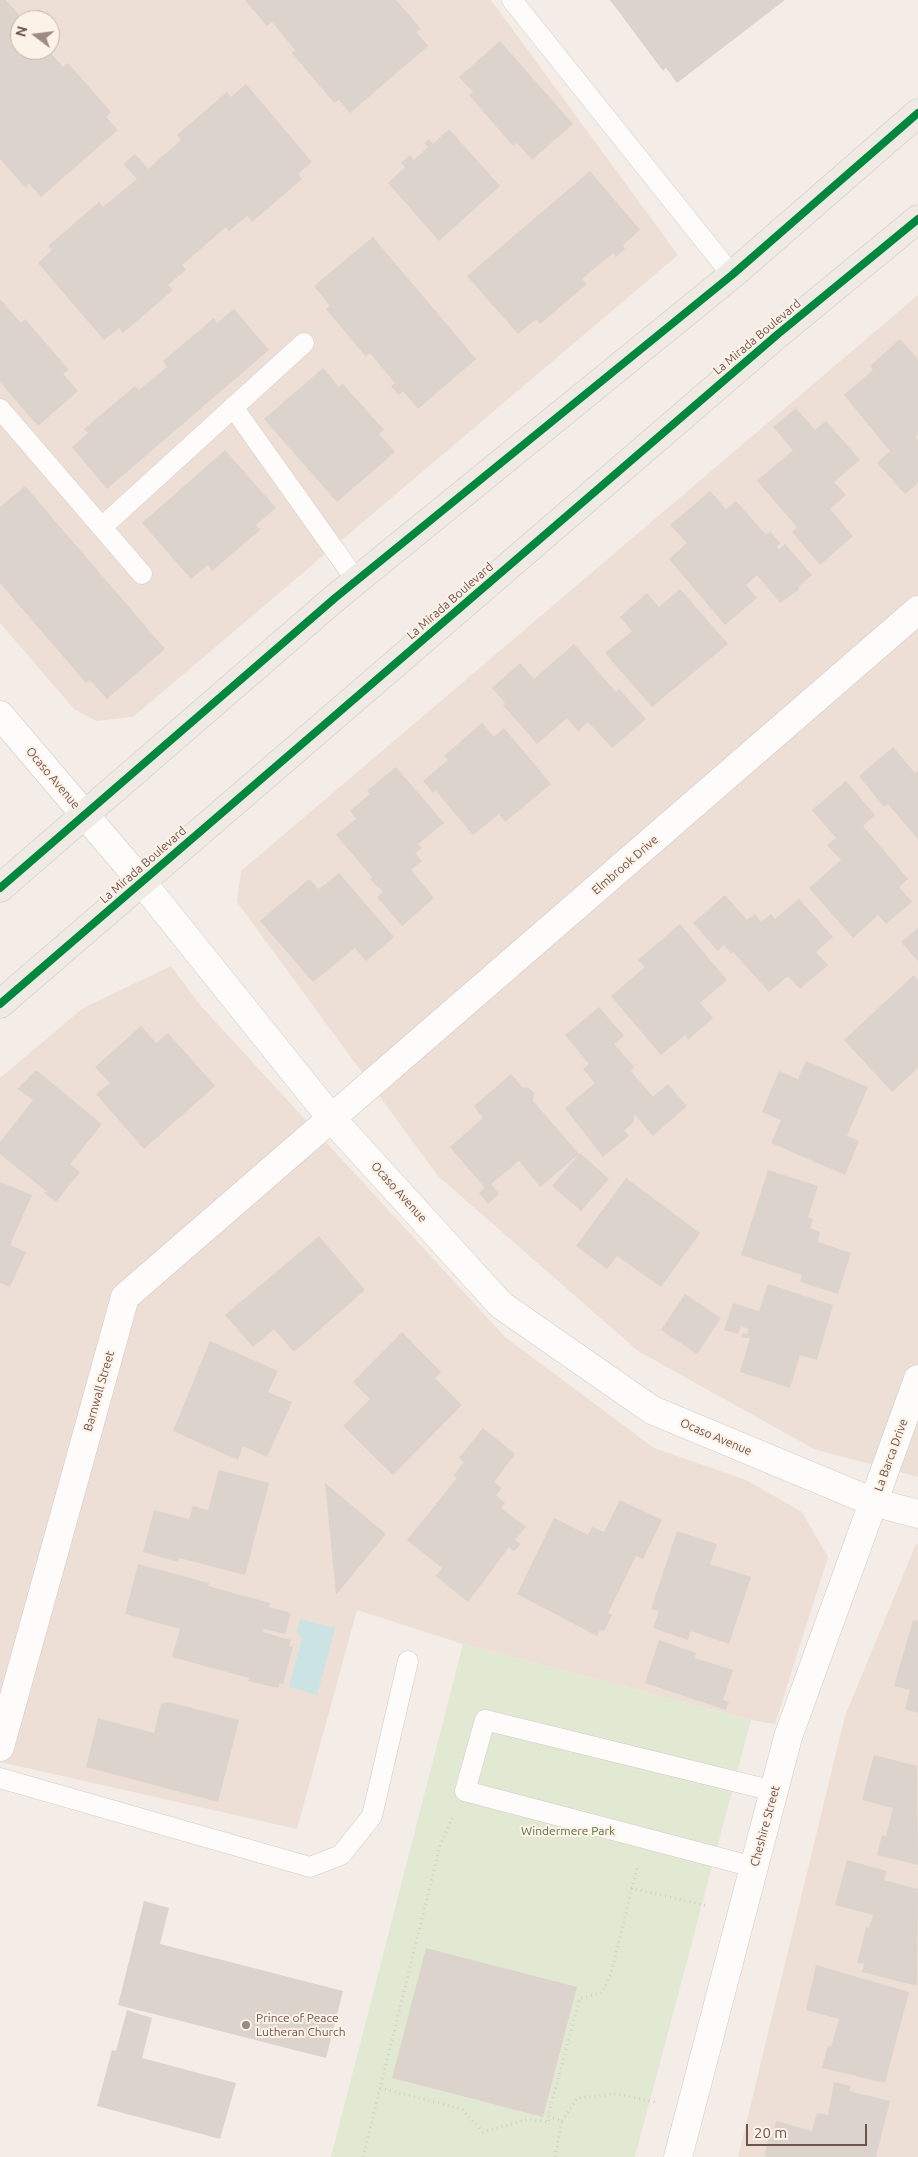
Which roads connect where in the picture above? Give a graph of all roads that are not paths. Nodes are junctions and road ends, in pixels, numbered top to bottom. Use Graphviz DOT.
graph roads {
  1 [pos="512,0"];
  2 [pos="918,113"];
  3 [pos="918,219"];
  4 [pos="732,275"];
  5 [pos="304,343"];
  6 [pos="233,407"];
  7 [pos="0,409"];
  8 [pos="102,527"];
  9 [pos="142,574"];
  10 [pos="356,580"];
  11 [pos="918,610"];
  12 [pos="0,715"];
  13 [pos="85,815"];
  14 [pos="142,882"];
  15 [pos="0,888"];
  16 [pos="0,1004"];
  17 [pos="332,1119"];
  18 [pos="918,1379"];
  19 [pos="873,1502"];
  20 [pos="918,1514"];
  21 [pos="408,1661"];
  22 [pos="1,1737"];
  23 [pos="0,1778"];
  24 [pos="774,1791"];
  25 [pos="754,1867"];
  26 [pos="678,2157"];
  1 -- 4 [label="lane"];
  2 -- 4 [label="main road"];
  3 -- 14 [label="main road, La Mirada Boulevard"];
  4 -- 10 [label="main road"];
  5 -- 6 [label="lane"];
  6 -- 8 [label="lane"];
  6 -- 10 [label="lane"];
  7 -- 8 [label="lane"];
  8 -- 9 [label="lane"];
  10 -- 13 [label="main road"];
  11 -- 17 [label="street, Elmbrook Drive"];
  12 -- 13 [label="street, Ocaso Avenue"];
  13 -- 14 [label="street, Ocaso Avenue"];
  13 -- 15 [label="main road"];
  14 -- 16 [label="main road, La Mirada Boulevard"];
  14 -- 17 [label="street, Ocaso Avenue"];
  17 -- 19 [label="street, Ocaso Avenue"];
  17 -- 22 [label="street, Barnwall Street"];
  18 -- 19 [label="street, La Barca Drive"];
  19 -- 20 [label="street, Ocaso Avenue"];
  19 -- 24 [label="street, Cheshire Street"];
  21 -- 23 [label="lane"];
  24 -- 25 [label="street, Cheshire Street"];
  24 -- 25 [label="lane"];
  25 -- 26 [label="street, Cheshire Street"];
}
